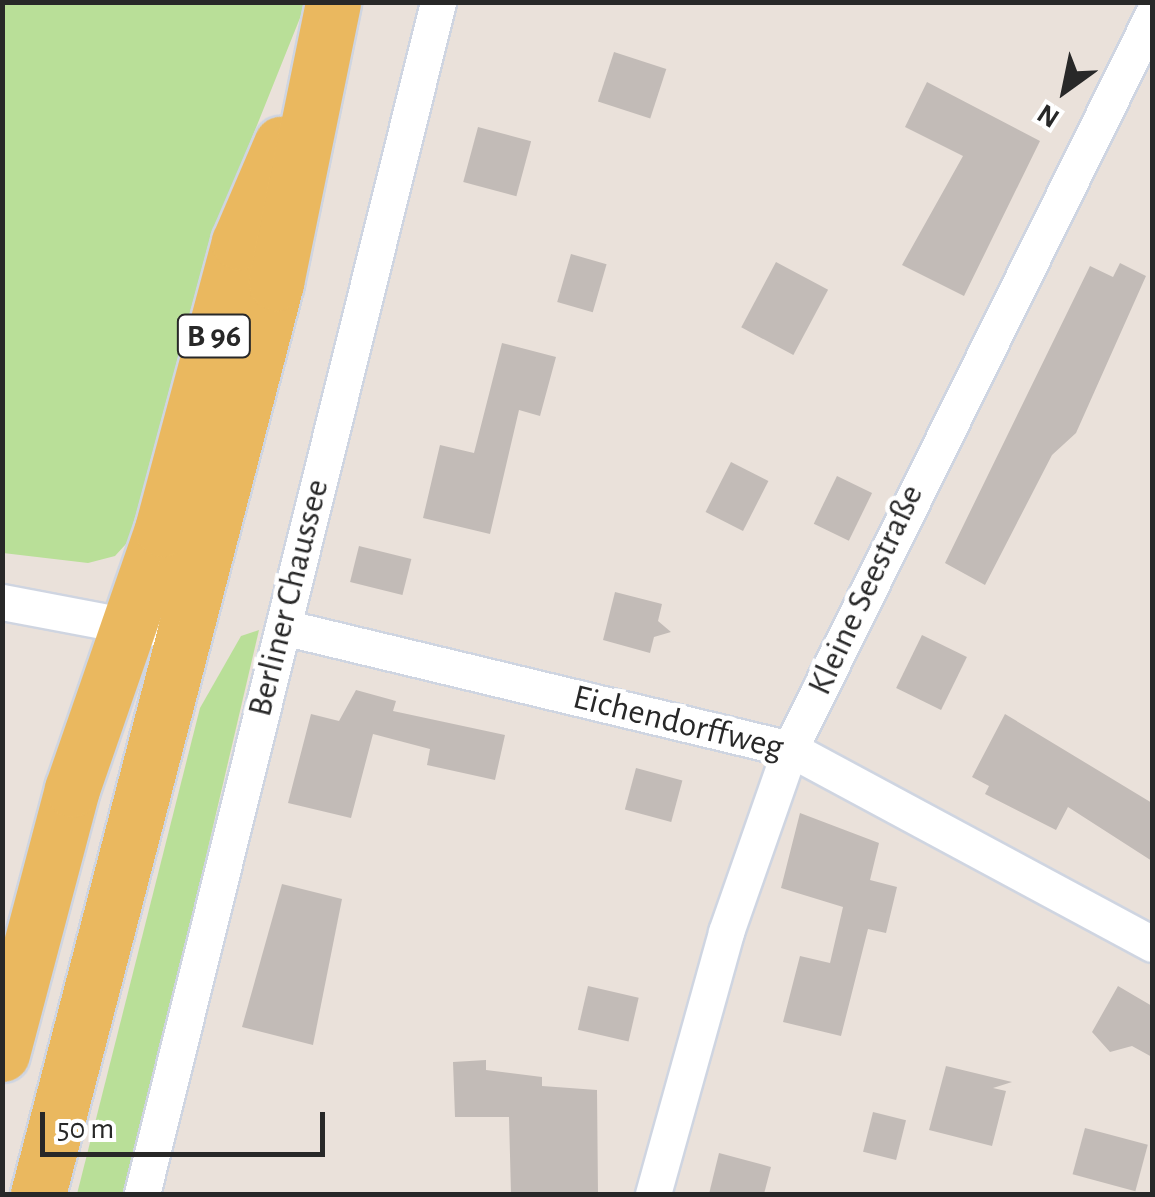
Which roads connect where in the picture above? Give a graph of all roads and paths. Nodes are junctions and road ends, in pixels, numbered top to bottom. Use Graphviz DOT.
graph roads {
  1 [pos="438,2"];
  2 [pos="1152,16"];
  3 [pos="326,28"];
  4 [pos="2,602"];
  5 [pos="128,624"];
  6 [pos="282,627"];
  7 [pos="180,637"];
  8 [pos="790,749"];
  9 [pos="1152,944"];
  10 [pos="2,1054"];
  11 [pos="38,1194"];
  12 [pos="142,1194"];
  13 [pos="653,1194"];
  1 -- 6 [label="street, Berliner Chaussee"];
  2 -- 8 [label="street, Kleine Seestraße"];
  3 -- 5 [label="main road, B 96"];
  3 -- 7 [label="main road, B 96"];
  4 -- 5 [label="street"];
  5 -- 7 [label="street"];
  5 -- 10 [label="main road, B 96"];
  6 -- 8 [label="street, Eichendorffweg"];
  6 -- 12 [label="street, Berliner Chaussee"];
  7 -- 11 [label="main road, B 96"];
  8 -- 9 [label="street, Eichendorffweg"];
  8 -- 13 [label="street, Kleine Seestraße"];
}
